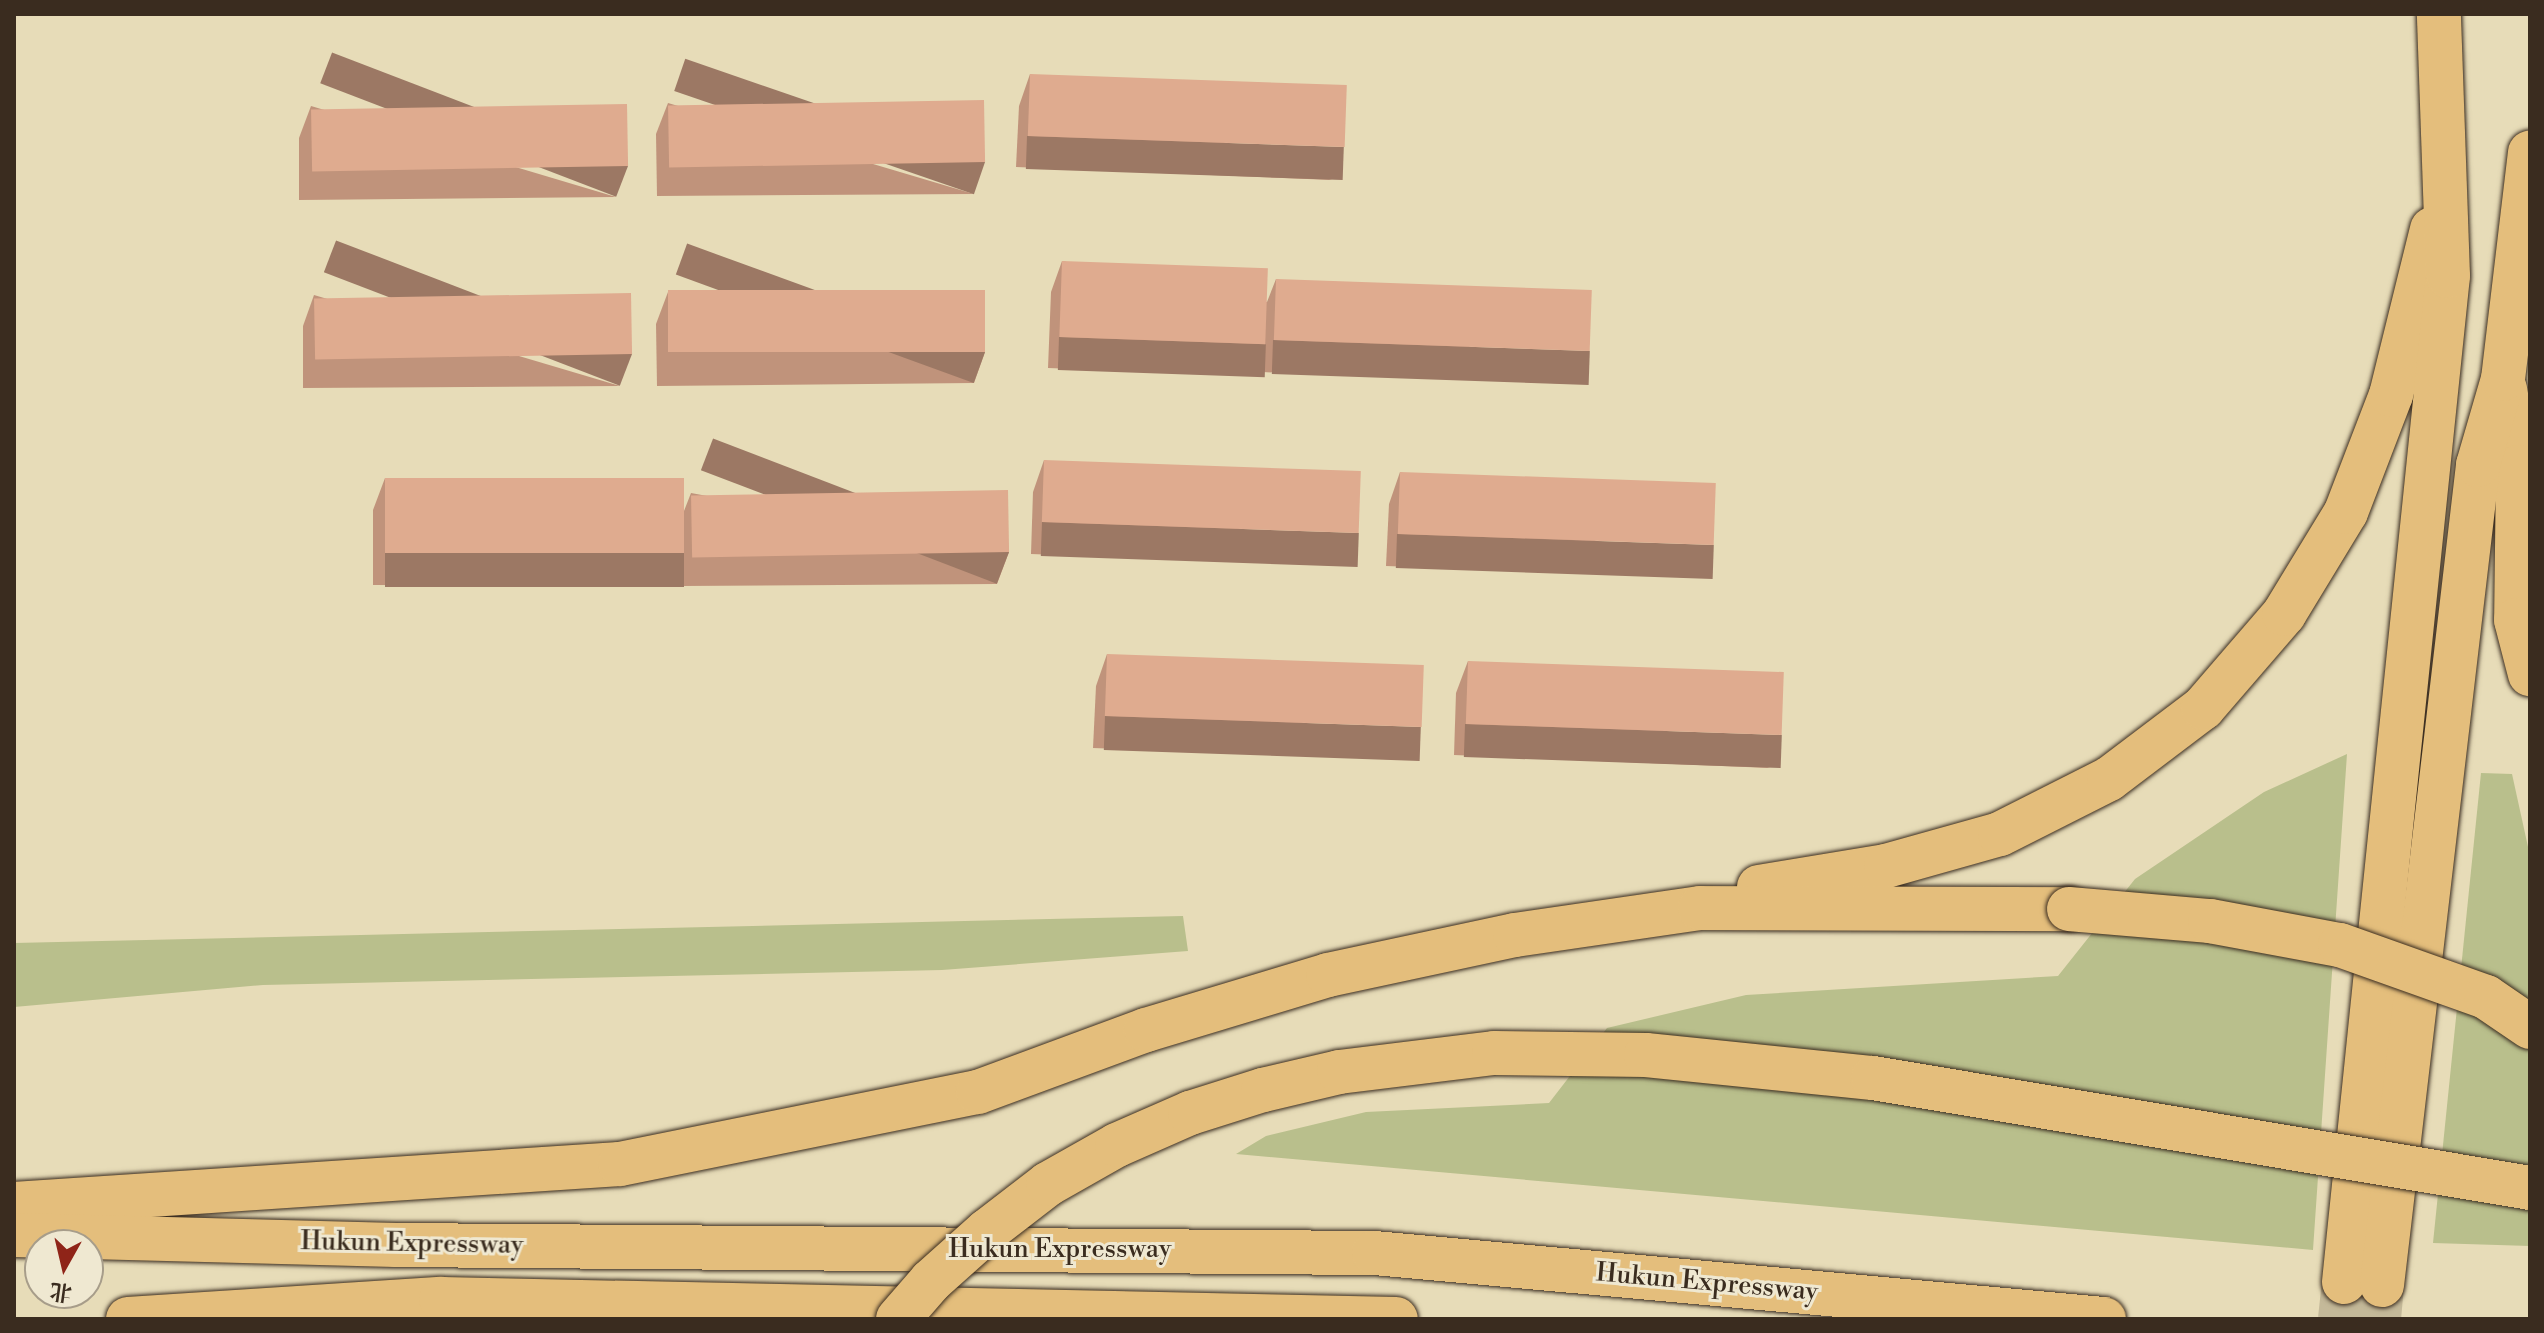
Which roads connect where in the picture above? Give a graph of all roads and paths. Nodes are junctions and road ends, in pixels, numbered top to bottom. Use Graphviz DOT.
graph roads {
  1 [pos="2439,14"];
  2 [pos="2530,153"];
  3 [pos="2447,178"];
  4 [pos="2503,379"];
  5 [pos="2530,674"];
  6 [pos="1700,908"];
  7 [pos="2530,1027"];
  8 [pos="2530,1188"];
  9 [pos="14,1204"];
  10 [pos="14,1235"];
  11 [pos="128,1319"];
  12 [pos="898,1319"];
  13 [pos="1396,1319"];
  14 [pos="2104,1319"];
  1 -- 3 [label="highway"];
  2 -- 4 [label="highway"];
  3 -- 4 [label="highway"];
  3 -- 6 [label="highway"];
  4 -- 5 [label="highway"];
  6 -- 7 [label="highway, bridge"];
  6 -- 9 [label="highway"];
  8 -- 12 [label="highway, bridge"];
  10 -- 14 [label="highway, Hukun Expressway"];
  11 -- 13 [label="highway, Hukun Expressway"];
}
